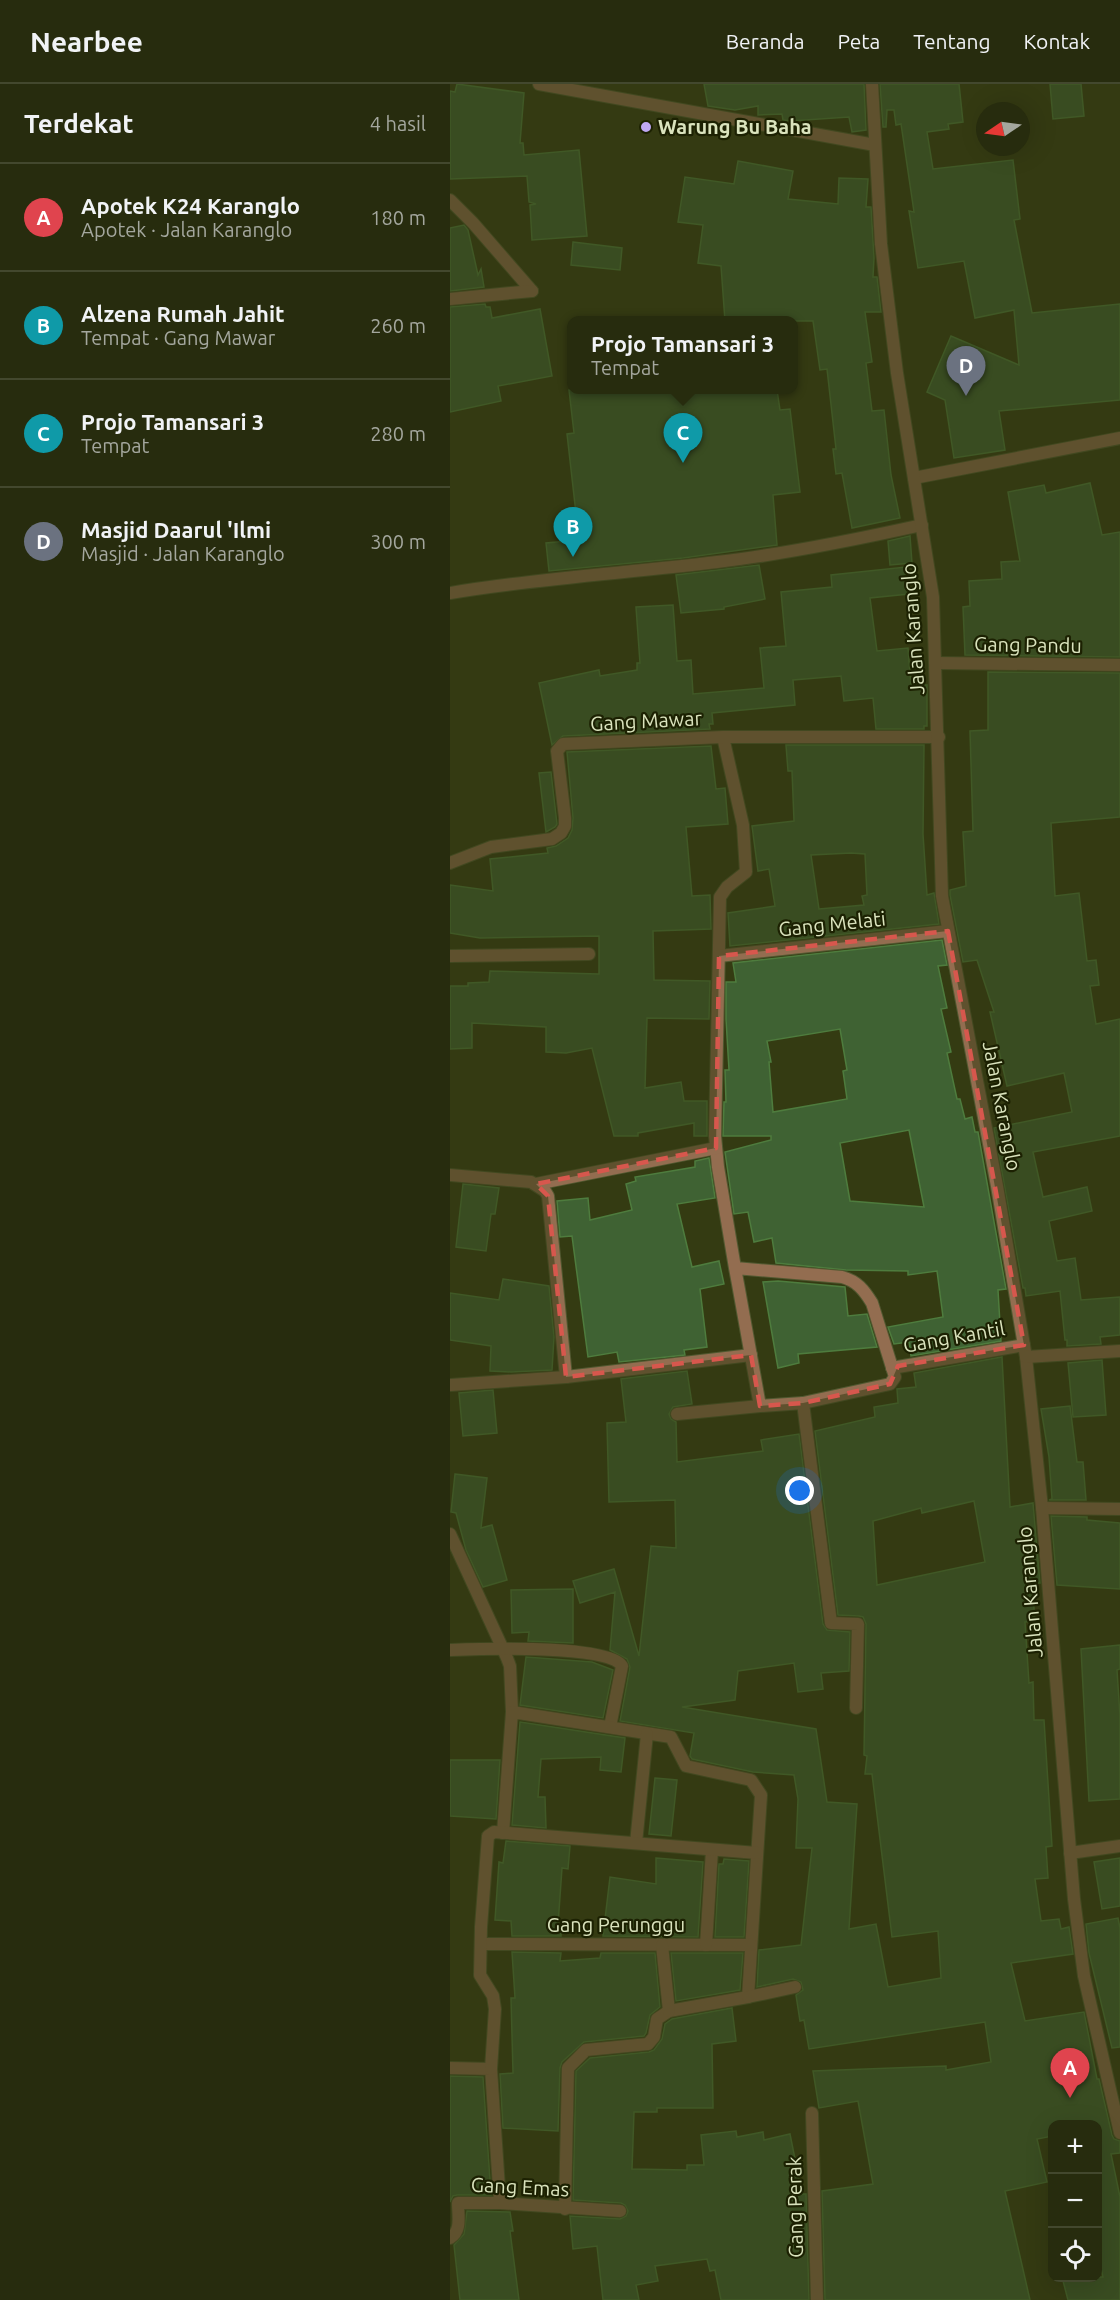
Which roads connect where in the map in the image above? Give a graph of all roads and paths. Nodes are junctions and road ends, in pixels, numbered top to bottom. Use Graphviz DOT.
graph roads {
  1 [pos="539,84"];
  2 [pos="872,84"];
  3 [pos="876,145"];
  4 [pos="450,200"];
  5 [pos="450,299"];
  6 [pos="1120,438"];
  7 [pos="914,478"];
  8 [pos="922,525"];
  9 [pos="450,593"];
  10 [pos="936,663"];
  11 [pos="1120,666"];
  12 [pos="723,737"];
  13 [pos="939,737"];
  14 [pos="450,863"];
  15 [pos="948,931"];
  16 [pos="589,954"];
  17 [pos="450,956"];
  18 [pos="720,956"];
  19 [pos="716,1148"];
  20 [pos="450,1175"];
  21 [pos="536,1184"];
  22 [pos="735,1268"];
  23 [pos="1025,1351"];
  24 [pos="1120,1351"];
  25 [pos="751,1355"];
  26 [pos="892,1368"];
  27 [pos="566,1377"];
  28 [pos="450,1385"];
  29 [pos="803,1403"];
  30 [pos="760,1406"];
  31 [pos="677,1414"];
  32 [pos="1042,1508"];
  33 [pos="1120,1509"];
  34 [pos="450,1534"];
  35 [pos="502,1649"];
  36 [pos="450,1650"];
  37 [pos="856,1708"];
  38 [pos="512,1712"];
  39 [pos="610,1727"];
  40 [pos="647,1734"];
  41 [pos="503,1833"];
  42 [pos="636,1843"];
  43 [pos="1120,1846"];
  44 [pos="712,1850"];
  45 [pos="757,1853"];
  46 [pos="1070,1853"];
  47 [pos="481,1944"];
  48 [pos="662,1945"];
  49 [pos="706,1945"];
  50 [pos="751,1945"];
  51 [pos="795,1987"];
  52 [pos="748,1997"];
  53 [pos="669,2011"];
  54 [pos="450,2068"];
  55 [pos="491,2069"];
  56 [pos="812,2113"];
  57 [pos="1120,2133"];
  58 [pos="500,2203"];
  59 [pos="565,2209"];
  60 [pos="620,2211"];
  61 [pos="450,2238"];
  62 [pos="817,2300"];
  1 -- 3 [label="street"];
  2 -- 3 [label="street, Jalan Karanglo"];
  3 -- 7 [label="street, Jalan Karanglo"];
  4 -- 5 [label="street"];
  6 -- 7 [label="street"];
  7 -- 8 [label="street, Jalan Karanglo"];
  8 -- 9 [label="street"];
  8 -- 10 [label="street, Jalan Karanglo"];
  10 -- 11 [label="street, Gang Pandu"];
  10 -- 13 [label="street, Jalan Karanglo"];
  12 -- 13 [label="street, Gang Mawar"];
  12 -- 14 [label="street, Gang Mawar"];
  12 -- 18 [label="street"];
  13 -- 15 [label="street, Jalan Karanglo"];
  15 -- 18 [label="street, Gang Melati"];
  15 -- 23 [label="street, Jalan Karanglo"];
  16 -- 17 [label="street"];
  18 -- 19 [label="street"];
  19 -- 21 [label="street"];
  19 -- 22 [label="street"];
  20 -- 21 [label="street"];
  21 -- 27 [label="street"];
  22 -- 25 [label="street"];
  22 -- 26 [label="street"];
  23 -- 24 [label="street, Gang Kantil"];
  23 -- 26 [label="street, Gang Kantil"];
  23 -- 32 [label="street, Jalan Karanglo"];
  25 -- 27 [label="street"];
  25 -- 30 [label="street"];
  26 -- 29 [label="street"];
  27 -- 28 [label="street"];
  29 -- 30 [label="street"];
  29 -- 37 [label="street"];
  30 -- 31 [label="street"];
  32 -- 33 [label="street"];
  32 -- 46 [label="street, Jalan Karanglo"];
  34 -- 35 [label="street"];
  35 -- 36 [label="street"];
  35 -- 38 [label="street"];
  35 -- 39 [label="street"];
  38 -- 39 [label="street"];
  38 -- 41 [label="street"];
  39 -- 40 [label="street"];
  40 -- 42 [label="street"];
  40 -- 45 [label="street"];
  41 -- 42 [label="street"];
  41 -- 47 [label="street"];
  42 -- 44 [label="street"];
  43 -- 46 [label="street"];
  44 -- 45 [label="street"];
  44 -- 49 [label="street"];
  45 -- 50 [label="street"];
  46 -- 57 [label="street, Jalan Karanglo"];
  47 -- 48 [label="street, Gang Perunggu"];
  47 -- 55 [label="street"];
  48 -- 49 [label="street, Gang Perunggu"];
  48 -- 53 [label="street"];
  49 -- 50 [label="street, Gang Perunggu"];
  50 -- 52 [label="street"];
  51 -- 52 [label="street"];
  52 -- 53 [label="street"];
  53 -- 59 [label="street"];
  54 -- 55 [label="street"];
  55 -- 58 [label="street"];
  56 -- 62 [label="street, Gang Perak"];
  58 -- 59 [label="street, Gang Emas"];
  58 -- 61 [label="street, Gang Emas"];
  59 -- 60 [label="street, Gang Emas"];
}
